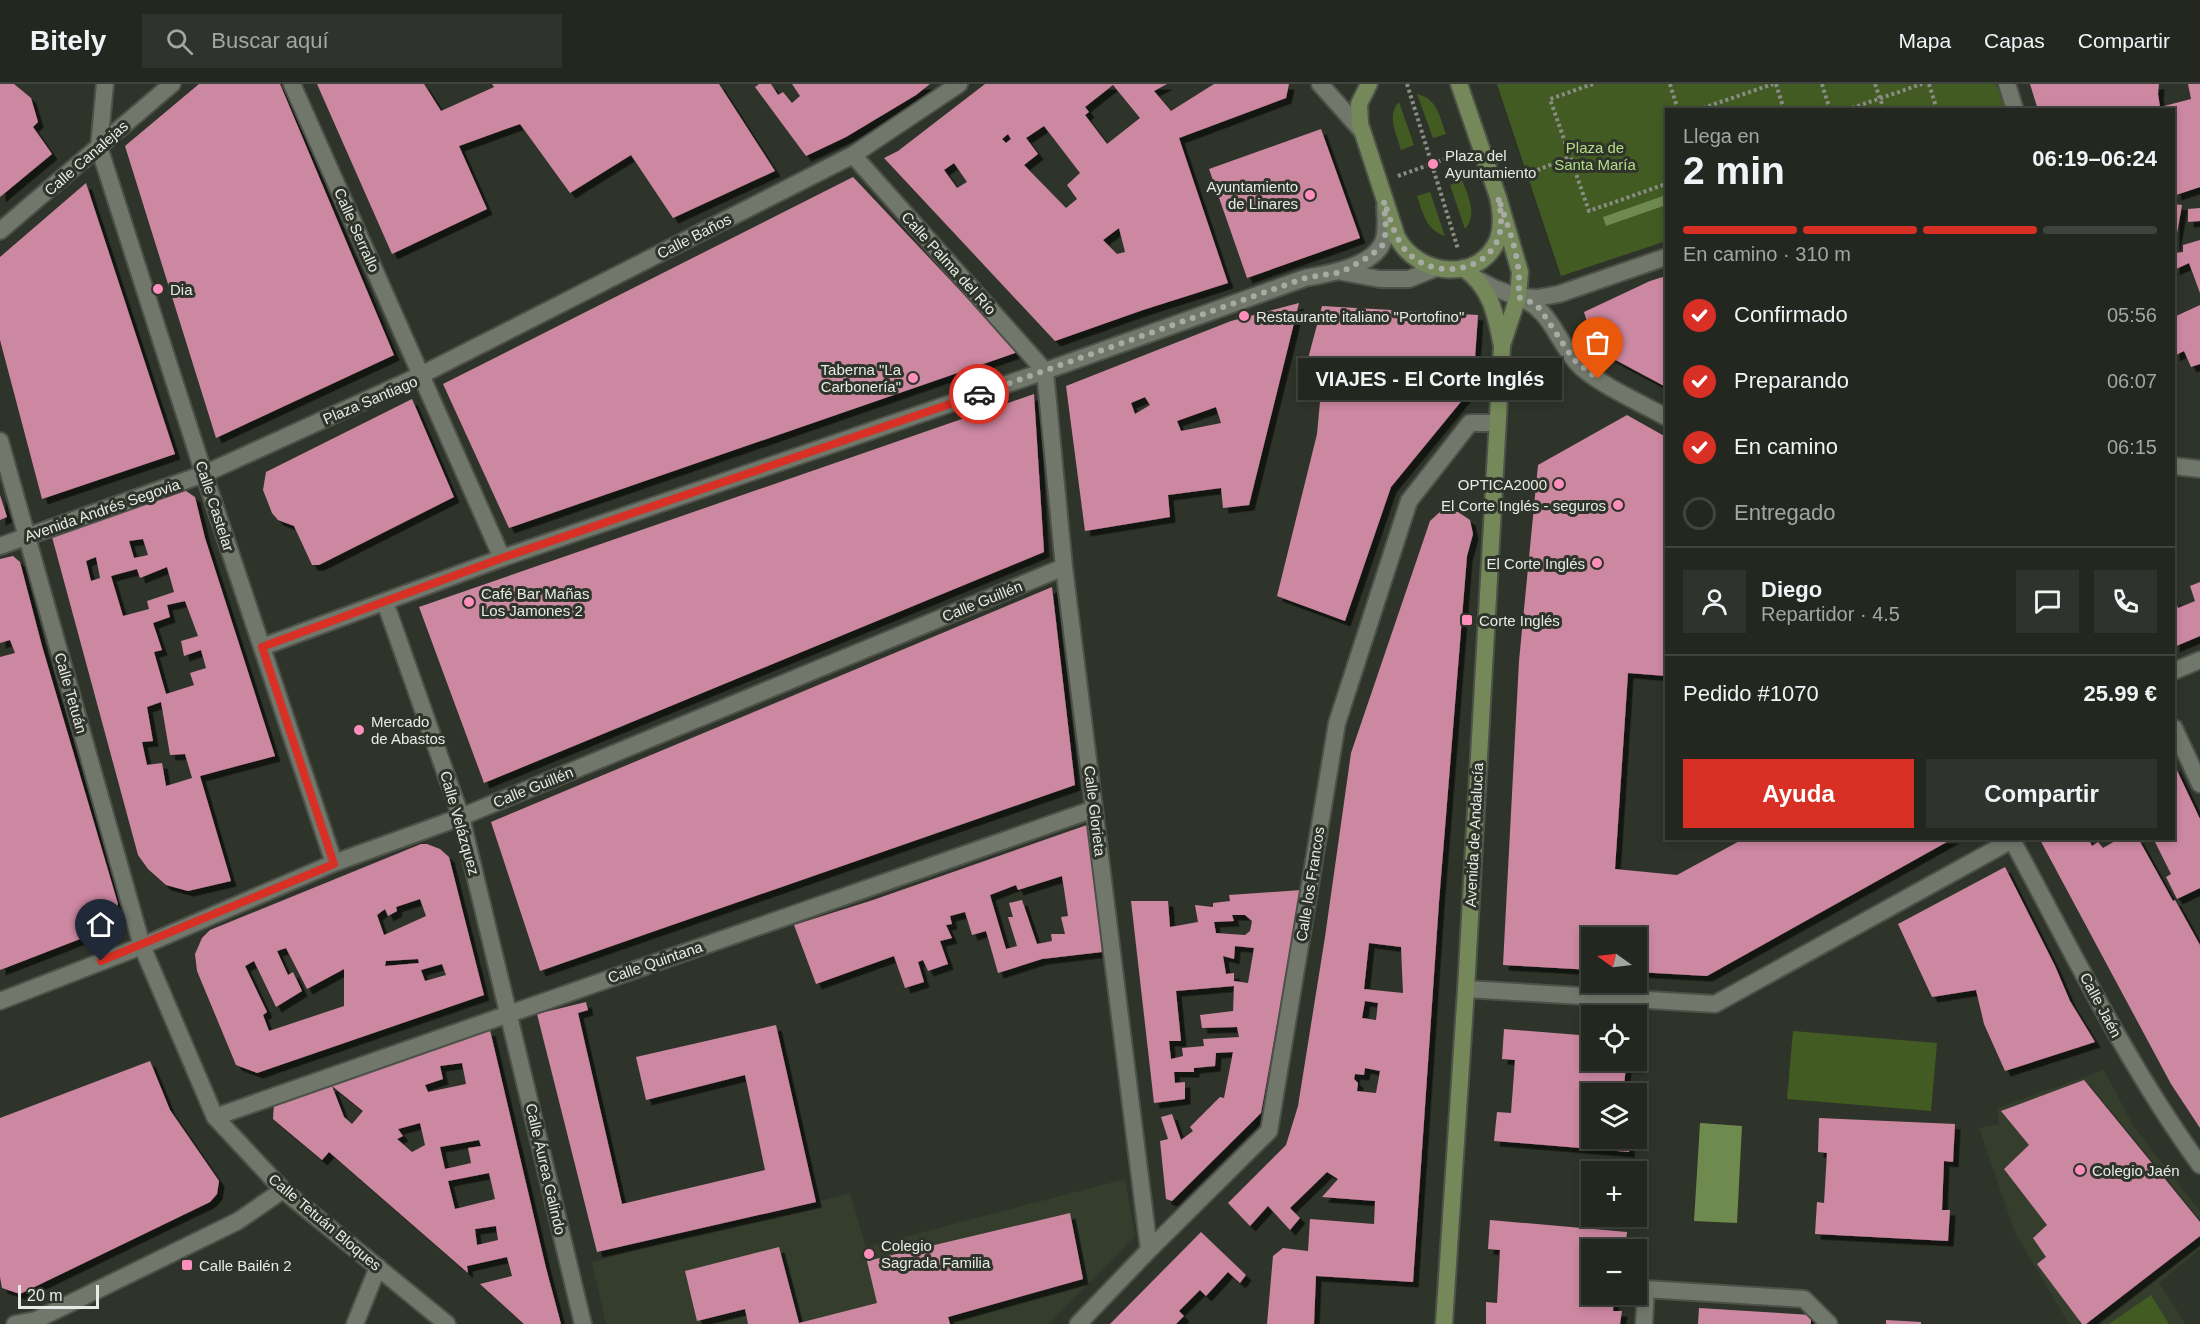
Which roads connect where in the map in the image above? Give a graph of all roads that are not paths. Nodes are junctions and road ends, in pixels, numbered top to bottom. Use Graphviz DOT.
graph roads {
  1 [pos="105,84"];
  2 [pos="172,84"];
  3 [pos="292,84"];
  4 [pos="959,84"];
  5 [pos="1320,84"];
  6 [pos="1369,84"];
  7 [pos="1459,84"];
  8 [pos="2007,84"];
  9 [pos="2014,108"];
  10 [pos="1362,131"];
  11 [pos="99,147"];
  12 [pos="853,155"];
  13 [pos="1498,197"];
  14 [pos="1384,201"];
  15 [pos="0,231"];
  16 [pos="1665,257"];
  17 [pos="1436,268"];
  18 [pos="1463,268"];
  19 [pos="1342,272"];
  20 [pos="1477,279"];
  21 [pos="1518,297"];
  22 [pos="1502,346"];
  23 [pos="1046,371"];
  24 [pos="421,375"];
  25 [pos="1665,416"];
  26 [pos="1497,423"];
  27 [pos="0,441"];
  28 [pos="2175,466"];
  29 [pos="2200,469"];
  30 [pos="204,474"];
  31 [pos="27,536"];
  32 [pos="0,546"];
  33 [pos="502,558"];
  34 [pos="1064,567"];
  35 [pos="385,602"];
  36 [pos="262,647"];
  37 [pos="2200,660"];
  38 [pos="2175,671"];
  39 [pos="2175,730"];
  40 [pos="2200,784"];
  41 [pos="1094,808"];
  42 [pos="461,817"];
  43 [pos="2009,840"];
  44 [pos="2012,840"];
  45 [pos="334,864"];
  46 [pos="142,945"];
  47 [pos="1466,989"];
  48 [pos="0,1001"];
  49 [pos="510,1013"];
  50 [pos="216,1117"];
  51 [pos="2200,1165"];
  52 [pos="283,1190"];
  53 [pos="1149,1250"];
  54 [pos="378,1267"];
  55 [pos="0,1318"];
  56 [pos="7,1324"];
  57 [pos="15,1324"];
  58 [pos="355,1324"];
  59 [pos="447,1324"];
  60 [pos="584,1324"];
  61 [pos="1078,1324"];
  62 [pos="1444,1324"];
  63 [pos="1644,1324"];
  64 [pos="1829,1324"];
  1 -- 11 [label="street"];
  2 -- 11 [label="street, Calle Canalejas"];
  3 -- 24 [label="street, Calle Serrallo"];
  4 -- 12 [label="street, Calle Baños"];
  5 -- 10 [label="street"];
  6 -- 10 [label="main road"];
  7 -- 13 [label="main road"];
  8 -- 9 [label="street"];
  10 -- 14 [label="main road"];
  11 -- 15 [label="street, Calle Canalejas"];
  11 -- 30 [label="street, Calle Castelar"];
  12 -- 23 [label="street, Calle Palma del Río"];
  12 -- 24 [label="street, Calle Baños"];
  13 -- 18 [label="main road"];
  13 -- 21 [label="main road"];
  14 -- 17 [label="main road"];
  14 -- 19 [label="street"];
  16 -- 21 [label="street"];
  17 -- 18 [label="main road"];
  17 -- 19 [label="street"];
  18 -- 20 [label="main road"];
  19 -- 23 [label="street"];
  20 -- 21 [label="street"];
  20 -- 22 [label="main road"];
  21 -- 22 [label="main road"];
  21 -- 25 [label="street"];
  22 -- 26 [label="main road, Avenida de Andalucía"];
  23 -- 33 [label="street"];
  23 -- 34 [label="street, Calle Glorieta"];
  24 -- 30 [label="street, Plaza Santiago"];
  24 -- 33 [label="street, Plaza Santiago"];
  26 -- 47 [label="main road, Avenida de Andalucía"];
  26 -- 53 [label="street, Calle los Francos"];
  27 -- 31 [label="street, Calle Tetuán"];
  28 -- 29 [label="street"];
  30 -- 31 [label="street, Avenida Andrés Segovia"];
  30 -- 36 [label="street, Calle Castelar"];
  31 -- 32 [label="street, Avenida Andrés Segovia"];
  31 -- 46 [label="street, Calle Tetuán"];
  33 -- 35 [label="street"];
  34 -- 41 [label="street, Calle Glorieta"];
  34 -- 42 [label="street, Calle Guillén"];
  35 -- 36 [label="street"];
  35 -- 42 [label="street, Calle Velázquez"];
  36 -- 45 [label="street, Calle Castelar"];
  37 -- 38 [label="street"];
  39 -- 40 [label="street"];
  41 -- 49 [label="street, Calle Quintana"];
  41 -- 53 [label="street, Calle Glorieta"];
  42 -- 45 [label="street, Calle Guillén"];
  42 -- 49 [label="street, Calle Velázquez"];
  43 -- 47 [label="street"];
  44 -- 51 [label="street, Calle Jaén"];
  45 -- 46 [label="street, Calle Guillén"];
  46 -- 48 [label="street, Calle Guillén"];
  46 -- 50 [label="street, Calle Tetuán Bloques"];
  47 -- 62 [label="main road, Avenida de Andalucía"];
  49 -- 50 [label="street, Calle Quintana"];
  49 -- 60 [label="street, Calle Áurea Galindo"];
  50 -- 52 [label="street, Calle Tetuán Bloques"];
  52 -- 54 [label="street, Calle Tetuán Bloques"];
  52 -- 57 [label="street"];
  53 -- 61 [label="street, Calle los Francos"];
  54 -- 58 [label="street"];
  54 -- 59 [label="street, Calle Tetuán Bloques"];
  55 -- 56 [label="street"];
  63 -- 64 [label="street"];
}
